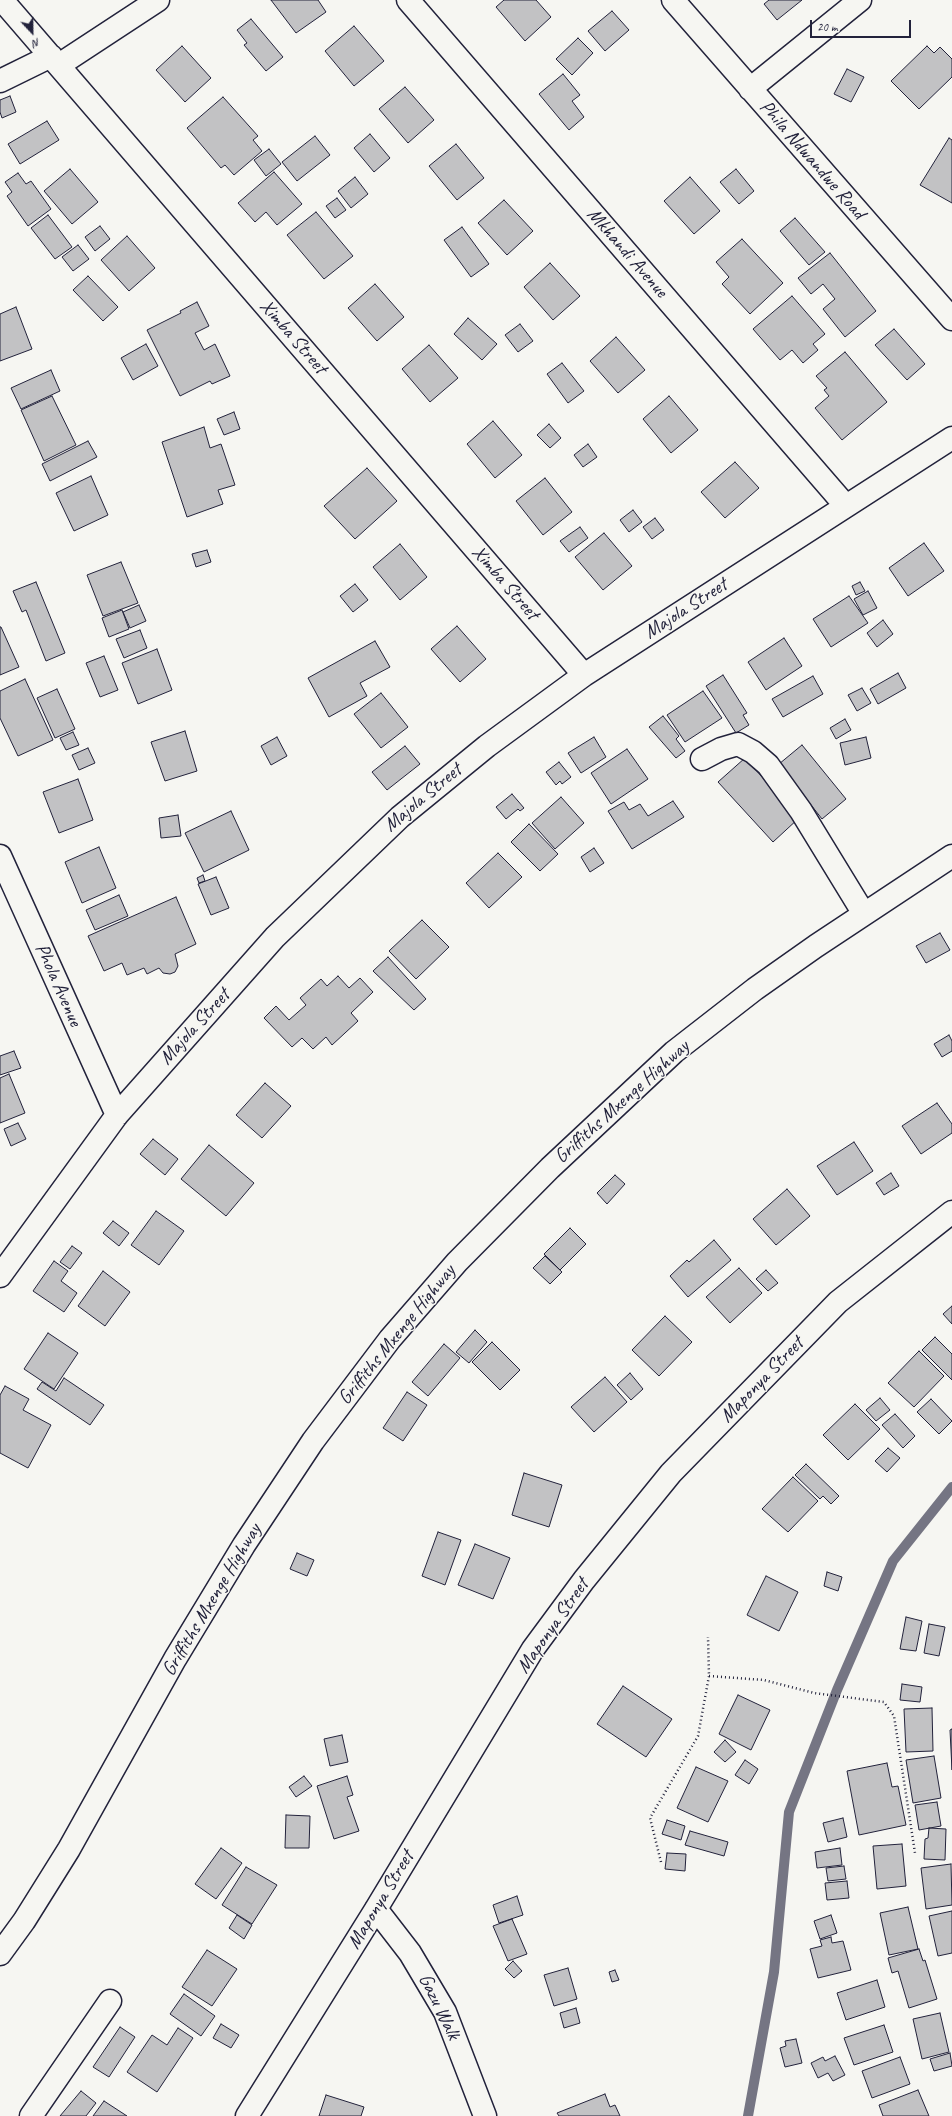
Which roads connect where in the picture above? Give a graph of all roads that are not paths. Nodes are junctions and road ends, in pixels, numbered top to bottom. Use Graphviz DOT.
graph roads {
  1 [pos="2,0"];
  2 [pos="158,0"];
  3 [pos="408,0"];
  4 [pos="673,0"];
  5 [pos="860,0"];
  6 [pos="55,61"];
  7 [pos="0,81"];
  8 [pos="750,89"];
  9 [pos="952,319"];
  10 [pos="952,438"];
  11 [pos="845,505"];
  12 [pos="584,675"];
  13 [pos="702,759"];
  14 [pos="0,856"];
  15 [pos="952,856"];
  16 [pos="864,914"];
  17 [pos="116,1115"];
  18 [pos="952,1212"];
  19 [pos="0,1276"];
  20 [pos="376,1908"];
  21 [pos="0,1954"];
  22 [pos="110,2001"];
  23 [pos="31,2116"];
  24 [pos="247,2116"];
  25 [pos="485,2116"];
  1 -- 6 [label="street, Ximba Street"];
  2 -- 6 [label="street"];
  3 -- 11 [label="street, Mkhandi Avenue"];
  4 -- 8 [label="street, Phila Ndwandwe Road"];
  5 -- 8 [label="street"];
  6 -- 7 [label="street"];
  6 -- 12 [label="street, Ximba Street"];
  8 -- 9 [label="street, Phila Ndwandwe Road"];
  10 -- 11 [label="street, Majola Street"];
  11 -- 12 [label="street, Majola Street"];
  12 -- 17 [label="street, Majola Street"];
  13 -- 16 [label="street"];
  14 -- 17 [label="street, Phola Avenue"];
  15 -- 16 [label="street, Griffiths Mxenge Highway"];
  16 -- 21 [label="street, Griffiths Mxenge Highway"];
  17 -- 19 [label="street, Majola Street"];
  18 -- 20 [label="street, Maponya Street"];
  20 -- 24 [label="street, Maponya Street"];
  20 -- 25 [label="street, Gazu Walk"];
  22 -- 23 [label="street"];
}
